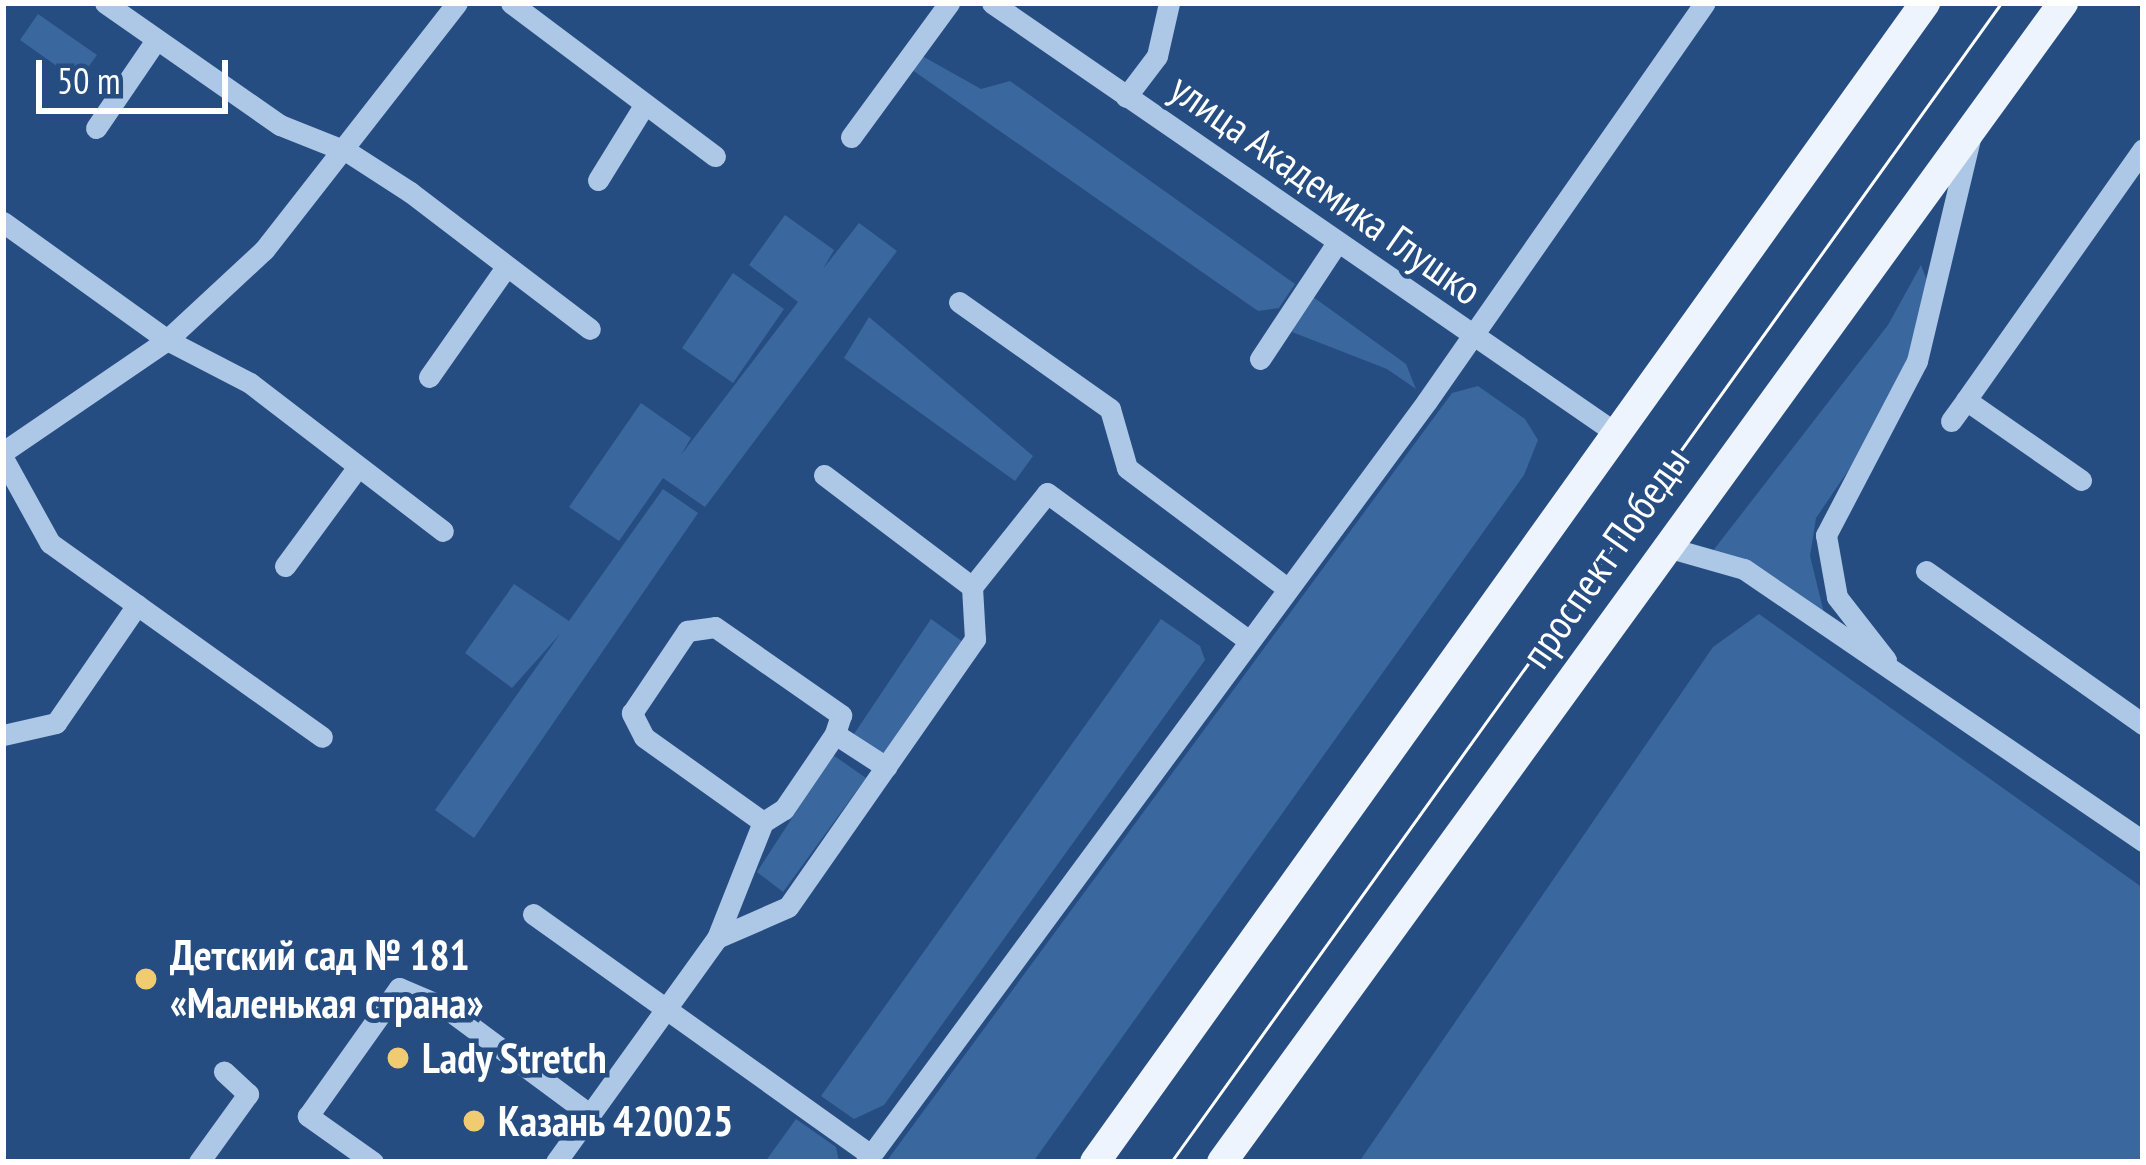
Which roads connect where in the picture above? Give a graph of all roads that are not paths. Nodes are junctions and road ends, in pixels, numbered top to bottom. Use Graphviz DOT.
graph roads {
  1 [pos="105,3"];
  2 [pos="457,3"];
  3 [pos="511,3"];
  4 [pos="949,3"];
  5 [pos="992,3"];
  6 [pos="1169,3"];
  7 [pos="1705,3"];
  8 [pos="1925,3"];
  9 [pos="2063,3"];
  10 [pos="156,40"];
  11 [pos="1126,97"];
  12 [pos="645,104"];
  13 [pos="96,128"];
  14 [pos="1972,132"];
  15 [pos="851,136"];
  16 [pos="2143,148"];
  17 [pos="348,152"];
  18 [pos="715,156"];
  19 [pos="598,180"];
  20 [pos="3,222"];
  21 [pos="1336,244"];
  22 [pos="504,270"];
  23 [pos="959,302"];
  24 [pos="590,329"];
  25 [pos="1470,337"];
  26 [pos="167,340"];
  27 [pos="1260,359"];
  28 [pos="429,376"];
  29 [pos="1966,400"];
  30 [pos="1951,421"];
  31 [pos="1619,435"];
  32 [pos="3,455"];
  33 [pos="357,467"];
  34 [pos="824,475"];
  35 [pos="2081,480"];
  36 [pos="443,531"];
  37 [pos="1663,546"];
  38 [pos="285,566"];
  39 [pos="1926,572"];
  40 [pos="972,587"];
  41 [pos="1287,588"];
  42 [pos="136,605"];
  43 [pos="1248,640"];
  44 [pos="1886,660"];
  45 [pos="2143,724"];
  46 [pos="835,734"];
  47 [pos="3,735"];
  48 [pos="322,737"];
  49 [pos="886,766"];
  50 [pos="763,822"];
  51 [pos="2143,841"];
  52 [pos="533,914"];
  53 [pos="718,938"];
  54 [pos="668,1006"];
  55 [pos="224,1072"];
  56 [pos="590,1114"];
  57 [pos="869,1158"];
  58 [pos="200,1162"];
  59 [pos="373,1162"];
  60 [pos="556,1162"];
  61 [pos="1094,1162"];
  62 [pos="1222,1162"];
  1 -- 10 [label="street"];
  2 -- 17 [label="street"];
  3 -- 12 [label="street"];
  4 -- 15 [label="street"];
  5 -- 11 [label="street, улица Академика Глушко"];
  6 -- 11 [label="street"];
  7 -- 25 [label="street"];
  8 -- 31 [label="main road, проспект Победы"];
  9 -- 14 [label="main road, проспект Победы"];
  10 -- 13 [label="street"];
  10 -- 17 [label="street"];
  11 -- 21 [label="street, улица Академика Глушко"];
  12 -- 18 [label="street"];
  12 -- 19 [label="street"];
  14 -- 37 [label="main road, проспект Победы"];
  14 -- 44 [label="street"];
  16 -- 29 [label="street"];
  17 -- 22 [label="street"];
  17 -- 26 [label="street"];
  20 -- 26 [label="street"];
  21 -- 25 [label="street, улица Академика Глушко"];
  21 -- 27 [label="street"];
  22 -- 24 [label="street"];
  22 -- 28 [label="street"];
  23 -- 41 [label="street"];
  25 -- 31 [label="street, улица Академика Глушко"];
  25 -- 41 [label="street"];
  26 -- 32 [label="street"];
  26 -- 33 [label="street"];
  29 -- 30 [label="street"];
  29 -- 35 [label="street"];
  31 -- 61 [label="main road, проспект Победы"];
  32 -- 42 [label="street"];
  33 -- 36 [label="street"];
  33 -- 38 [label="street"];
  34 -- 40 [label="street"];
  37 -- 44 [label="street"];
  37 -- 62 [label="main road, проспект Победы"];
  39 -- 45 [label="street"];
  40 -- 43 [label="street"];
  40 -- 49 [label="street"];
  41 -- 43 [label="street"];
  42 -- 47 [label="street"];
  42 -- 48 [label="street"];
  43 -- 57 [label="street"];
  44 -- 51 [label="street"];
  46 -- 49 [label="street"];
  46 -- 50 [label="street"];
  46 -- 50 [label="street"];
  49 -- 53 [label="street"];
  50 -- 53 [label="street"];
  52 -- 54 [label="street"];
  53 -- 54 [label="street"];
  54 -- 56 [label="street"];
  54 -- 57 [label="street"];
  55 -- 58 [label="street"];
  56 -- 59 [label="street"];
  56 -- 60 [label="street"];
}
